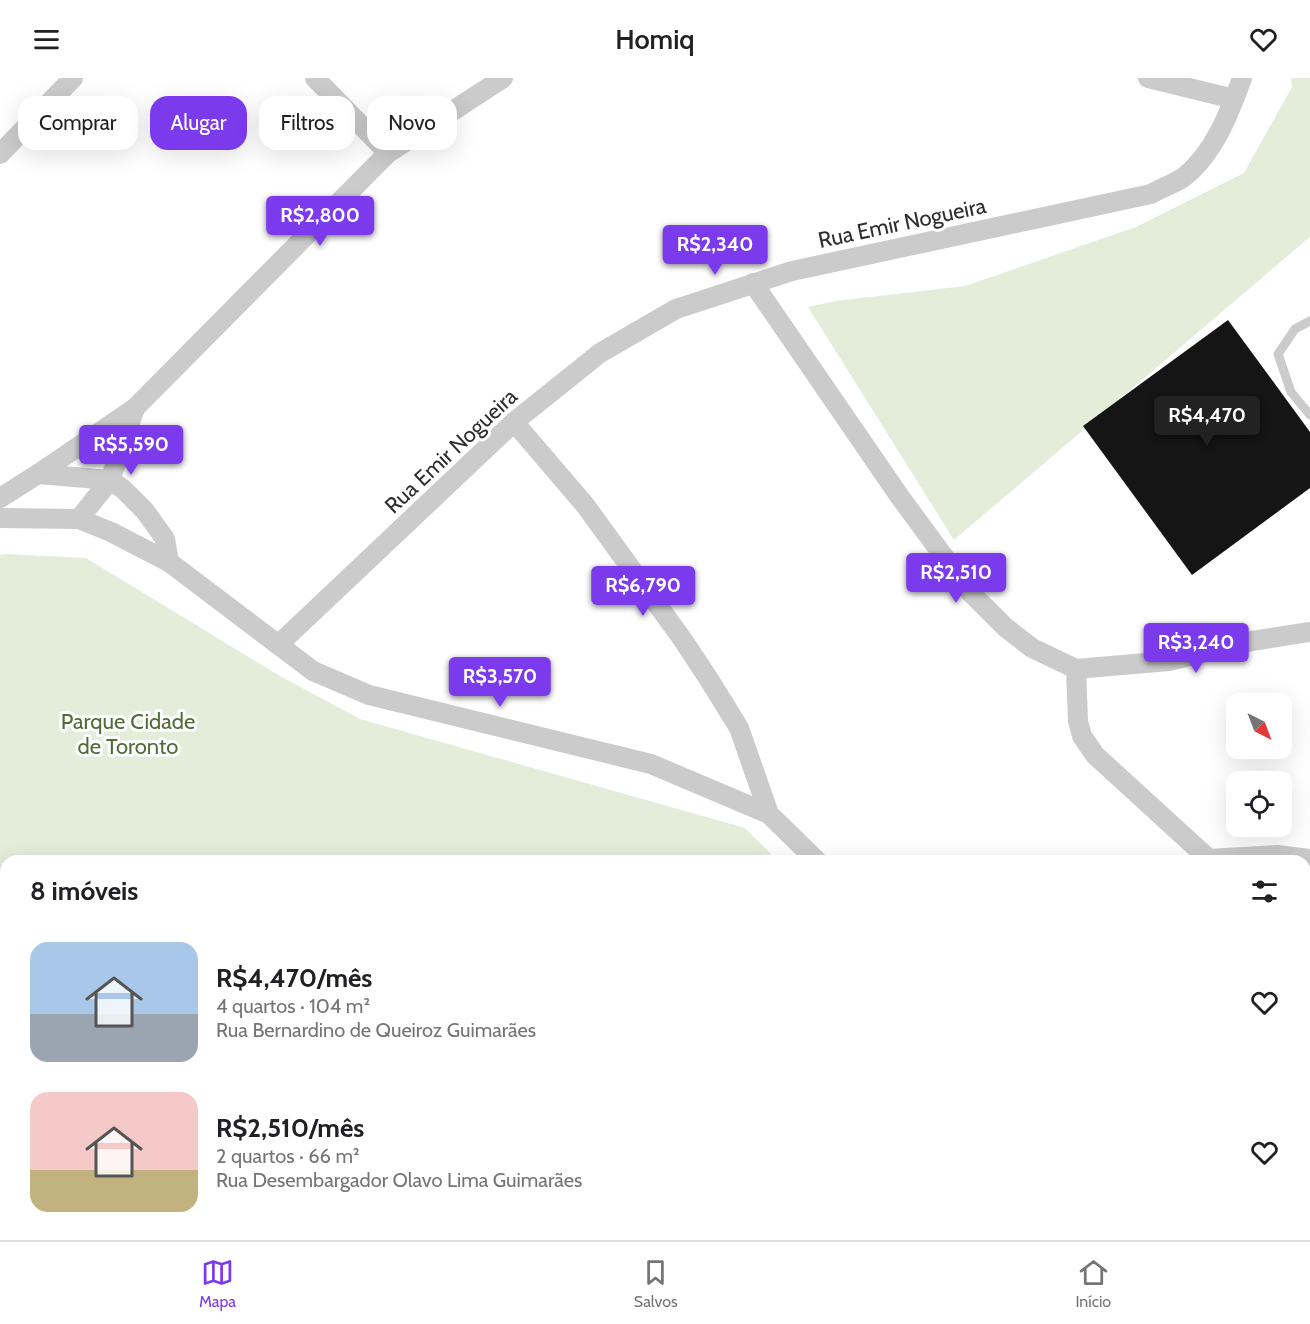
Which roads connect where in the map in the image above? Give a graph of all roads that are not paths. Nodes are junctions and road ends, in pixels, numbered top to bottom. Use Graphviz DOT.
graph roads {
  1 [pos="73,78"];
  2 [pos="315,78"];
  3 [pos="503,78"];
  4 [pos="1148,78"];
  5 [pos="1242,78"];
  6 [pos="1234,99"];
  7 [pos="387,153"];
  8 [pos="0,154"];
  9 [pos="753,284"];
  10 [pos="1310,321"];
  11 [pos="135,408"];
  12 [pos="1310,414"];
  13 [pos="514,422"];
  14 [pos="38,474"];
  15 [pos="110,480"];
  16 [pos="0,498"];
  17 [pos="0,518"];
  18 [pos="79,519"];
  19 [pos="169,562"];
  20 [pos="1310,632"];
  21 [pos="278,645"];
  22 [pos="1076,669"];
  23 [pos="769,814"];
  24 [pos="811,855"];
  25 [pos="1205,855"];
  1 -- 8 [label="street"];
  2 -- 7 [label="street"];
  3 -- 7 [label="street"];
  4 -- 6 [label="street"];
  5 -- 6 [label="street, Rua Emir Nogueira"];
  6 -- 9 [label="street, Rua Emir Nogueira"];
  7 -- 11 [label="street"];
  9 -- 13 [label="street, Rua Emir Nogueira"];
  9 -- 22 [label="street"];
  10 -- 12 [label="lane"];
  11 -- 14 [label="street"];
  11 -- 15 [label="street"];
  13 -- 21 [label="street, Rua Emir Nogueira"];
  13 -- 23 [label="street"];
  14 -- 15 [label="street"];
  14 -- 16 [label="street"];
  15 -- 18 [label="street"];
  15 -- 19 [label="street"];
  17 -- 18 [label="street"];
  18 -- 19 [label="street"];
  19 -- 21 [label="street"];
  20 -- 22 [label="street"];
  21 -- 23 [label="street"];
  22 -- 25 [label="street"];
  23 -- 24 [label="street"];
}
